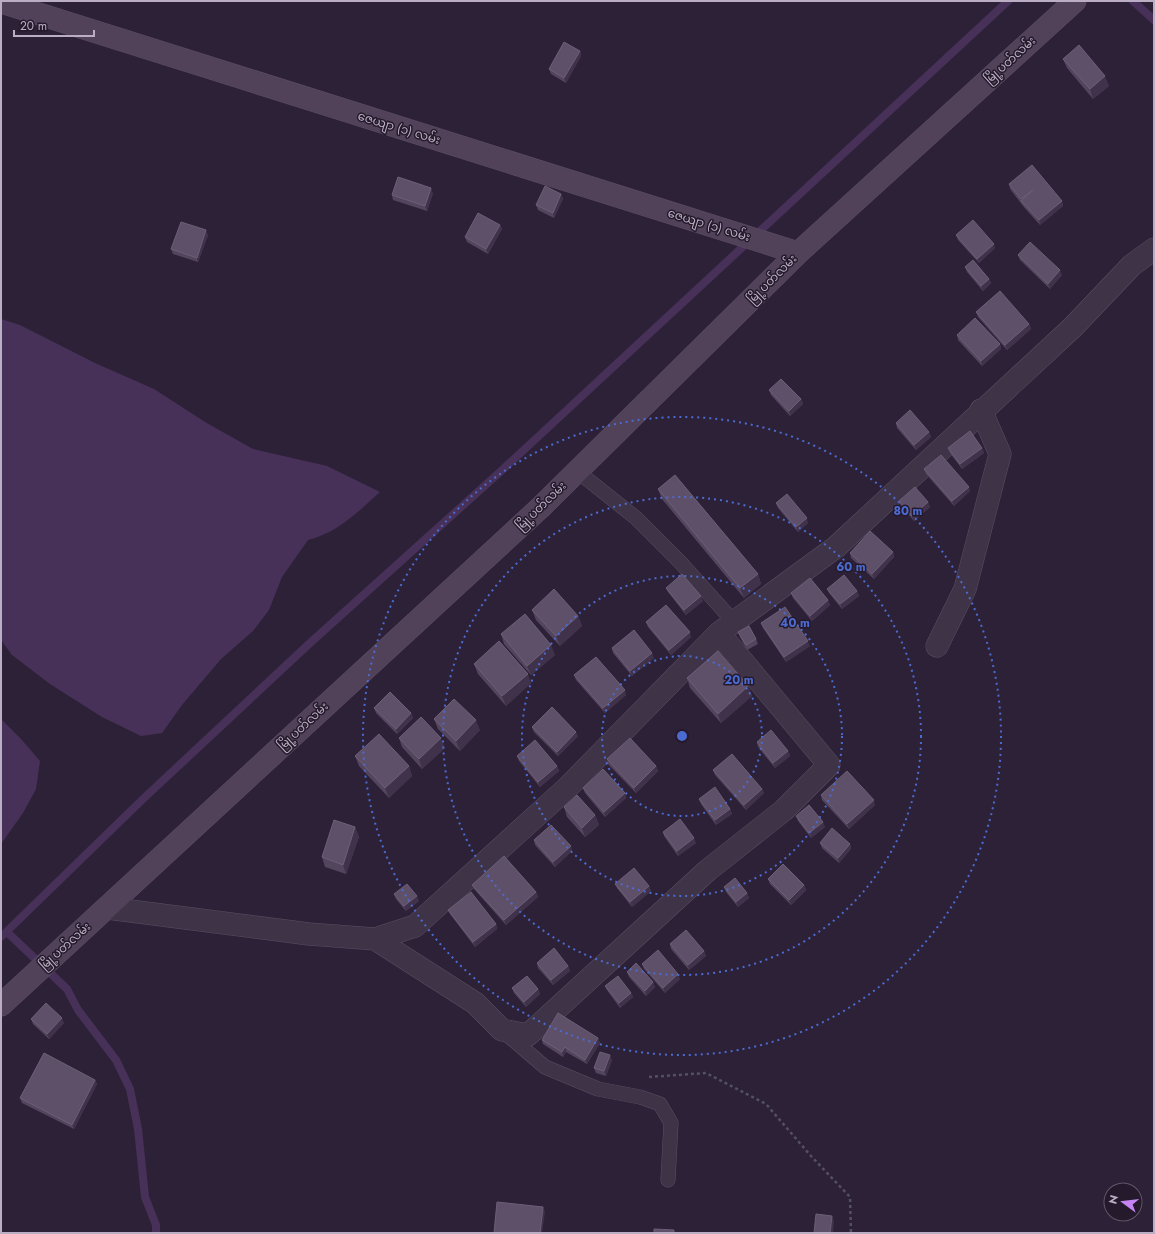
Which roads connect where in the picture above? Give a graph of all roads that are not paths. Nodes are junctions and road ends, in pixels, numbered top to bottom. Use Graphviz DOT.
graph roads {
  1 [pos="1075,1"];
  2 [pos="1,2"];
  3 [pos="1154,249"];
  4 [pos="798,253"];
  5 [pos="981,410"];
  6 [pos="577,471"];
  7 [pos="726,627"];
  8 [pos="937,646"];
  9 [pos="107,908"];
  10 [pos="375,939"];
  11 [pos="1,1005"];
  12 [pos="502,1030"];
  13 [pos="668,1180"];
  1 -- 4 [label="main road, မြို့ပတ်လမ်း"];
  2 -- 4 [label="main road, ဇေယျာ (၁) လမ်း"];
  3 -- 5 [label="street"];
  4 -- 6 [label="main road, မြို့ပတ်လမ်း"];
  5 -- 7 [label="street"];
  5 -- 8 [label="street"];
  6 -- 7 [label="lane"];
  6 -- 9 [label="main road, မြို့ပတ်လမ်း"];
  7 -- 10 [label="street"];
  7 -- 12 [label="street"];
  9 -- 10 [label="street"];
  9 -- 11 [label="main road, မြို့ပတ်လမ်း"];
  10 -- 12 [label="street"];
  12 -- 13 [label="lane"];
}
